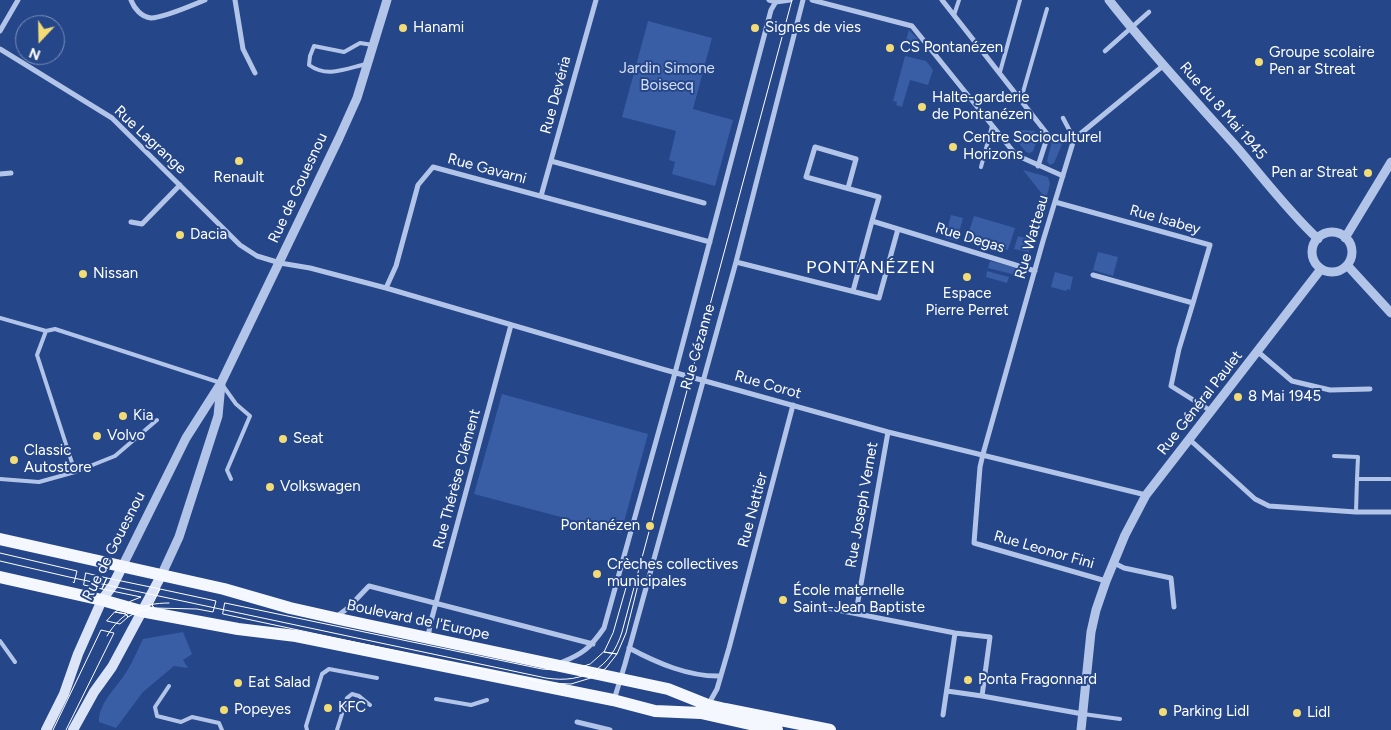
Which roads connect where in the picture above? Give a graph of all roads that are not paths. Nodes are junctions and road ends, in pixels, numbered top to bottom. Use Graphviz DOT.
graph roads {
  1 [pos="18,0"];
  2 [pos="130,0"];
  3 [pos="205,0"];
  4 [pos="235,0"];
  5 [pos="387,0"];
  6 [pos="596,0"];
  7 [pos="769,0"];
  8 [pos="790,0"];
  9 [pos="803,0"];
  10 [pos="812,0"];
  11 [pos="942,0"];
  12 [pos="959,0"];
  13 [pos="1020,0"];
  14 [pos="1109,0"];
  15 [pos="777,1"];
  16 [pos="1048,9"];
  17 [pos="1149,12"];
  18 [pos="954,15"];
  19 [pos="0,31"];
  20 [pos="374,45"];
  21 [pos="0,49"];
  22 [pos="1106,50"];
  23 [pos="368,64"];
  24 [pos="1164,65"];
  25 [pos="1000,72"];
  26 [pos="255,73"];
  27 [pos="1021,99"];
  28 [pos="1063,118"];
  29 [pos="992,126"];
  30 [pos="1074,139"];
  31 [pos="551,161"];
  32 [pos="1391,162"];
  33 [pos="1038,166"];
  34 [pos="981,167"];
  35 [pos="11,173"];
  36 [pos="0,174"];
  37 [pos="1063,176"];
  38 [pos="180,186"];
  39 [pos="848,188"];
  40 [pos="541,196"];
  41 [pos="1055,202"];
  42 [pos="704,203"];
  43 [pos="131,222"];
  44 [pos="872,222"];
  45 [pos="898,229"];
  46 [pos="1345,238"];
  47 [pos="1318,239"];
  48 [pos="710,242"];
  49 [pos="736,262"];
  50 [pos="280,263"];
  51 [pos="1347,265"];
  52 [pos="1321,269"];
  53 [pos="1035,270"];
  54 [pos="1093,275"];
  55 [pos="386,288"];
  56 [pos="853,291"];
  57 [pos="1193,303"];
  58 [pos="1391,313"];
  59 [pos="0,318"];
  60 [pos="511,326"];
  61 [pos="46,331"];
  62 [pos="1258,351"];
  63 [pos="675,373"];
  64 [pos="702,380"];
  65 [pos="221,383"];
  66 [pos="1370,389"];
  67 [pos="793,406"];
  68 [pos="1211,411"];
  69 [pos="157,420"];
  70 [pos="888,432"];
  71 [pos="1189,439"];
  72 [pos="983,454"];
  73 [pos="1334,456"];
  74 [pos="75,472"];
  75 [pos="0,479"];
  76 [pos="231,479"];
  77 [pos="1357,479"];
  78 [pos="1390,479"];
  79 [pos="1146,495"];
  80 [pos="1356,512"];
  81 [pos="1391,512"];
  82 [pos="0,539"];
  83 [pos="1114,563"];
  84 [pos="122,567"];
  85 [pos="161,576"];
  86 [pos="0,577"];
  87 [pos="1106,581"];
  88 [pos="102,600"];
  89 [pos="437,602"];
  90 [pos="817,606"];
  91 [pos="1174,607"];
  92 [pos="141,611"];
  93 [pos="856,612"];
  94 [pos="334,618"];
  95 [pos="955,633"];
  96 [pos="428,638"];
  97 [pos="0,642"];
  98 [pos="593,644"];
  99 [pos="629,648"];
  100 [pos="15,662"];
  101 [pos="556,665"];
  102 [pos="721,676"];
  103 [pos="377,678"];
  104 [pos="620,679"];
  105 [pos="169,686"];
  106 [pos="947,691"];
  107 [pos="982,696"];
  108 [pos="436,698"];
  109 [pos="487,700"];
  110 [pos="613,700"];
  111 [pos="370,705"];
  112 [pos="708,705"];
  113 [pos="1083,714"];
  114 [pos="943,715"];
  115 [pos="1120,718"];
  116 [pos="578,722"];
  117 [pos="77,729"];
  118 [pos="46,730"];
  119 [pos="222,730"];
  120 [pos="307,730"];
  121 [pos="337,730"];
  122 [pos="610,730"];
  123 [pos="777,730"];
  124 [pos="830,730"];
  125 [pos="1081,730"];
  1 -- 19 [label="street"];
  2 -- 3 [label="street"];
  4 -- 26 [label="street"];
  5 -- 20 [label="street, Rue de Gouesnou"];
  6 -- 31 [label="street, Rue Devéria"];
  7 -- 15 [label="street"];
  8 -- 15 [label="street"];
  9 -- 49 [label="street, Rue Cézanne"];
  10 -- 29 [label="street"];
  11 -- 18 [label="street"];
  12 -- 18 [label="lane"];
  13 -- 25 [label="lane"];
  14 -- 24 [label="street, Rue du 8 Mai 1945"];
  15 -- 48 [label="street, Rue Cézanne"];
  16 -- 27 [label="lane"];
  17 -- 22 [label="street, bridge"];
  18 -- 25 [label="street"];
  20 -- 23 [label="street, Rue de Gouesnou"];
  20 -- 23 [label="lane"];
  21 -- 38 [label="street, Rue Lagrange"];
  23 -- 50 [label="street, Rue de Gouesnou"];
  24 -- 30 [label="street"];
  24 -- 47 [label="street, Rue du 8 Mai 1945"];
  25 -- 27 [label="street"];
  27 -- 33 [label="street"];
  28 -- 30 [label="street"];
  29 -- 33 [label="street"];
  29 -- 34 [label="lane"];
  30 -- 37 [label="street, Rue Watteau"];
  31 -- 40 [label="street, Rue Devéria"];
  31 -- 42 [label="street"];
  32 -- 46 [label="street"];
  33 -- 37 [label="street"];
  35 -- 36 [label="street"];
  37 -- 41 [label="street, Rue Watteau"];
  38 -- 43 [label="street, Rue Lagrange"];
  38 -- 50 [label="street, Rue Lagrange"];
  39 -- 39 [label="street"];
  39 -- 44 [label="street"];
  40 -- 48 [label="street, Rue Gavarni"];
  40 -- 55 [label="street, Rue Gavarni"];
  41 -- 53 [label="street, Rue Watteau"];
  41 -- 57 [label="street, Rue Isabey"];
  44 -- 45 [label="street, Rue Degas"];
  44 -- 56 [label="street"];
  45 -- 53 [label="street, Rue Degas"];
  45 -- 56 [label="street"];
  46 -- 47 [label="street"];
  46 -- 51 [label="street"];
  47 -- 52 [label="street"];
  48 -- 63 [label="street, Rue Cézanne"];
  49 -- 56 [label="street"];
  49 -- 64 [label="street, Rue Cézanne"];
  50 -- 55 [label="street"];
  50 -- 65 [label="street, Rue de Gouesnou"];
  51 -- 52 [label="street"];
  51 -- 58 [label="street"];
  52 -- 62 [label="street, Rue Général Paulet"];
  53 -- 72 [label="street, Rue Watteau"];
  54 -- 57 [label="street"];
  55 -- 60 [label="street, Rue Corot"];
  57 -- 68 [label="street, Rue Isabey"];
  59 -- 61 [label="lane"];
  60 -- 63 [label="street, Rue Corot"];
  60 -- 89 [label="street, Rue Thérèse Clément"];
  61 -- 65 [label="lane"];
  61 -- 74 [label="lane"];
  62 -- 66 [label="street"];
  62 -- 68 [label="street, Rue Général Paulet"];
  63 -- 64 [label="street, Rue Corot"];
  63 -- 98 [label="street, Rue Cézanne"];
  64 -- 67 [label="street, Rue Corot"];
  64 -- 99 [label="street, Rue Cézanne"];
  65 -- 76 [label="lane"];
  65 -- 84 [label="street, Rue de Gouesnou"];
  65 -- 85 [label="street, Rue de Gouesnou"];
  67 -- 70 [label="street, Rue Corot"];
  67 -- 102 [label="street, Rue Nattier"];
  68 -- 71 [label="street, Rue Général Paulet"];
  69 -- 74 [label="lane"];
  70 -- 72 [label="street, Rue Corot"];
  70 -- 93 [label="street, Rue Joseph Vernet"];
  71 -- 79 [label="street, Rue Général Paulet"];
  71 -- 80 [label="street"];
  72 -- 79 [label="street, Rue Corot"];
  72 -- 87 [label="street, Rue Leonor Fini"];
  73 -- 77 [label="lane"];
  74 -- 75 [label="lane"];
  77 -- 78 [label="lane"];
  77 -- 80 [label="lane"];
  79 -- 83 [label="street, Rue Général Paulet"];
  80 -- 81 [label="street"];
  82 -- 84 [label="main road, Boulevard de l'Europe"];
  83 -- 87 [label="street, Rue Général Paulet"];
  83 -- 91 [label="street"];
  84 -- 85 [label="main road, Boulevard de l'Europe"];
  84 -- 88 [label="main road, Rue de Gouesnou"];
  85 -- 92 [label="main road, Rue de Gouesnou"];
  85 -- 94 [label="main road, Boulevard de l'Europe"];
  86 -- 88 [label="main road"];
  87 -- 113 [label="street, Rue Général Paulet"];
  88 -- 92 [label="main road"];
  88 -- 118 [label="main road, Rue de Gouesnou"];
  89 -- 94 [label="street"];
  89 -- 96 [label="street, Rue Thérèse Clément"];
  89 -- 98 [label="street"];
  90 -- 93 [label="street"];
  92 -- 110 [label="main road"];
  92 -- 117 [label="main road, Rue de Gouesnou"];
  93 -- 95 [label="street"];
  94 -- 96 [label="main road, Boulevard de l'Europe"];
  95 -- 106 [label="street"];
  95 -- 107 [label="street"];
  96 -- 101 [label="main road, Boulevard de l'Europe"];
  97 -- 100 [label="lane"];
  98 -- 101 [label="street, Rue Cézanne"];
  99 -- 102 [label="street"];
  99 -- 104 [label="street, Rue Cézanne"];
  101 -- 104 [label="main road, Boulevard de l'Europe"];
  102 -- 112 [label="street, Rue Nattier"];
  103 -- 120 [label="lane"];
  104 -- 110 [label="street, Rue Cézanne"];
  104 -- 112 [label="main road, Boulevard de l'Europe"];
  105 -- 119 [label="lane"];
  106 -- 107 [label="street"];
  106 -- 114 [label="street"];
  107 -- 113 [label="street"];
  108 -- 109 [label="lane"];
  110 -- 123 [label="main road"];
  111 -- 121 [label="lane"];
  112 -- 124 [label="main road, Boulevard de l'Europe"];
  113 -- 115 [label="lane"];
  113 -- 125 [label="street, Rue Général Paulet"];
  116 -- 122 [label="street"];
}
